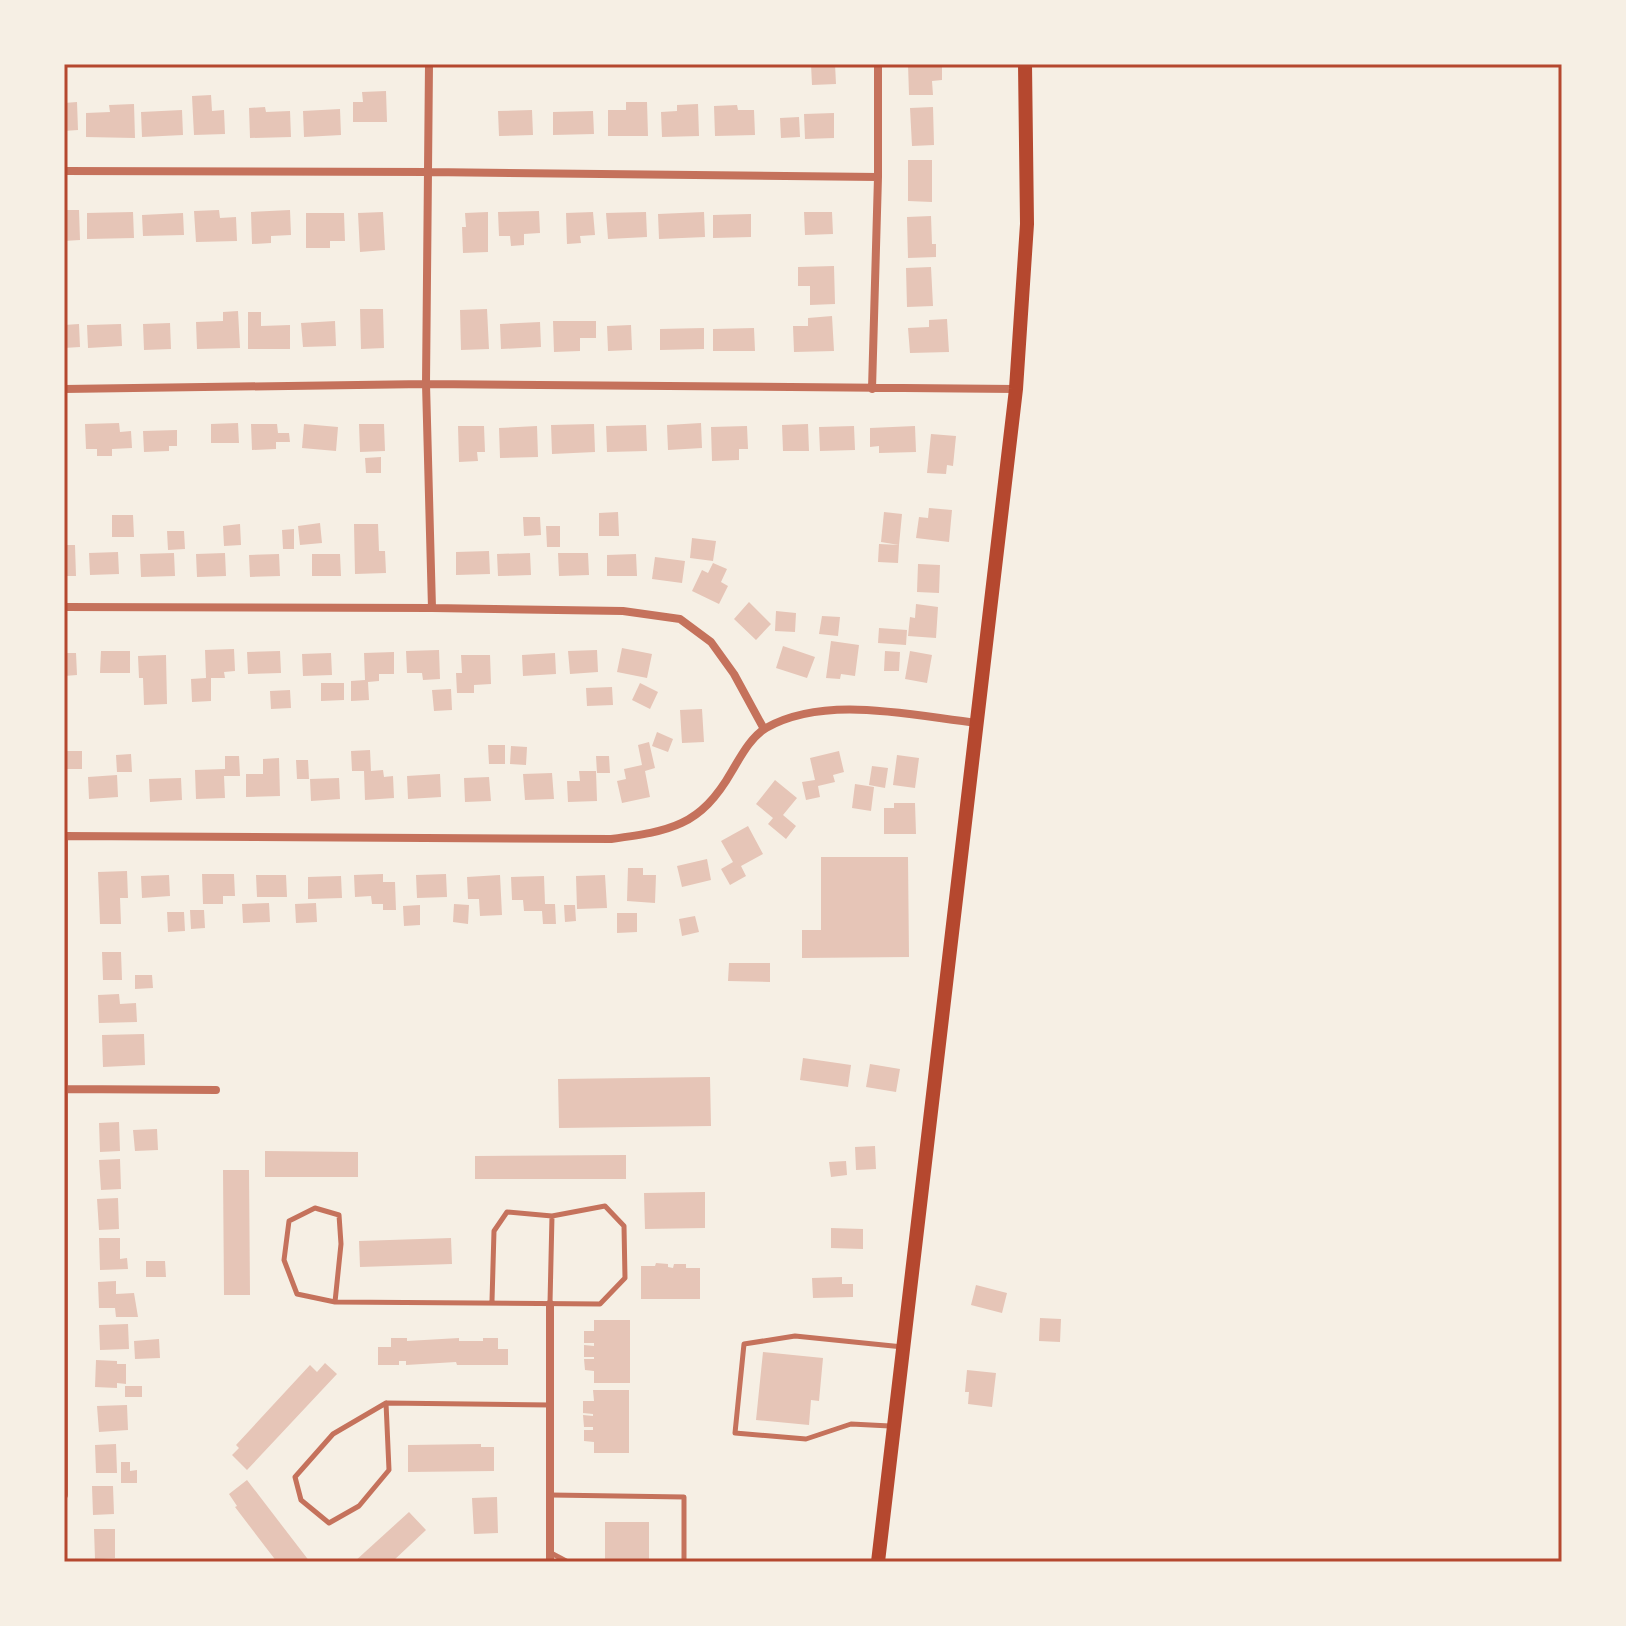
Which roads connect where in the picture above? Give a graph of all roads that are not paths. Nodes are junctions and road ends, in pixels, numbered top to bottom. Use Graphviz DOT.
graph roads {
  1 [pos="429,64"];
  2 [pos="878,64"];
  3 [pos="1025,64"];
  4 [pos="64,171"];
  5 [pos="428,172"];
  6 [pos="878,177"];
  7 [pos="426,384"];
  8 [pos="64,389"];
  9 [pos="872,389"];
  10 [pos="1016,389"];
  11 [pos="64,607"];
  12 [pos="432,608"];
  13 [pos="978,723"];
  14 [pos="764,729"];
  15 [pos="64,836"];
  16 [pos="65,1089"];
  17 [pos="216,1090"];
  18 [pos="552,1216"];
  19 [pos="492,1301"];
  20 [pos="335,1302"];
  21 [pos="550,1304"];
  22 [pos="904,1347"];
  23 [pos="386,1403"];
  24 [pos="550,1405"];
  25 [pos="895,1426"];
  26 [pos="64,1495"];
  27 [pos="550,1495"];
  28 [pos="550,1557"];
  29 [pos="568,1562"];
  30 [pos="684,1562"];
  31 [pos="878,1562"];
  1 -- 5 [label="street"];
  2 -- 6 [label="street"];
  3 -- 10 [label="main road"];
  4 -- 5 [label="street"];
  5 -- 6 [label="street"];
  5 -- 7 [label="street"];
  6 -- 9 [label="street"];
  7 -- 8 [label="street"];
  7 -- 9 [label="street"];
  7 -- 12 [label="street"];
  9 -- 10 [label="street"];
  10 -- 13 [label="main road"];
  11 -- 12 [label="street"];
  12 -- 14 [label="street"];
  13 -- 14 [label="street"];
  13 -- 22 [label="main road"];
  14 -- 15 [label="street"];
  15 -- 16 [label="street"];
  16 -- 17 [label="street"];
  16 -- 26 [label="street"];
  18 -- 19 [label="lane"];
  18 -- 21 [label="lane"];
  18 -- 21 [label="lane"];
  19 -- 20 [label="lane"];
  19 -- 21 [label="lane"];
  20 -- 20 [label="lane"];
  21 -- 24 [label="street"];
  22 -- 25 [label="main road"];
  22 -- 25 [label="lane"];
  23 -- 23 [label="lane"];
  23 -- 24 [label="lane"];
  24 -- 27 [label="street"];
  25 -- 31 [label="main road"];
  27 -- 28 [label="street"];
  27 -- 30 [label="lane"];
  28 -- 29 [label="lane"];
}
